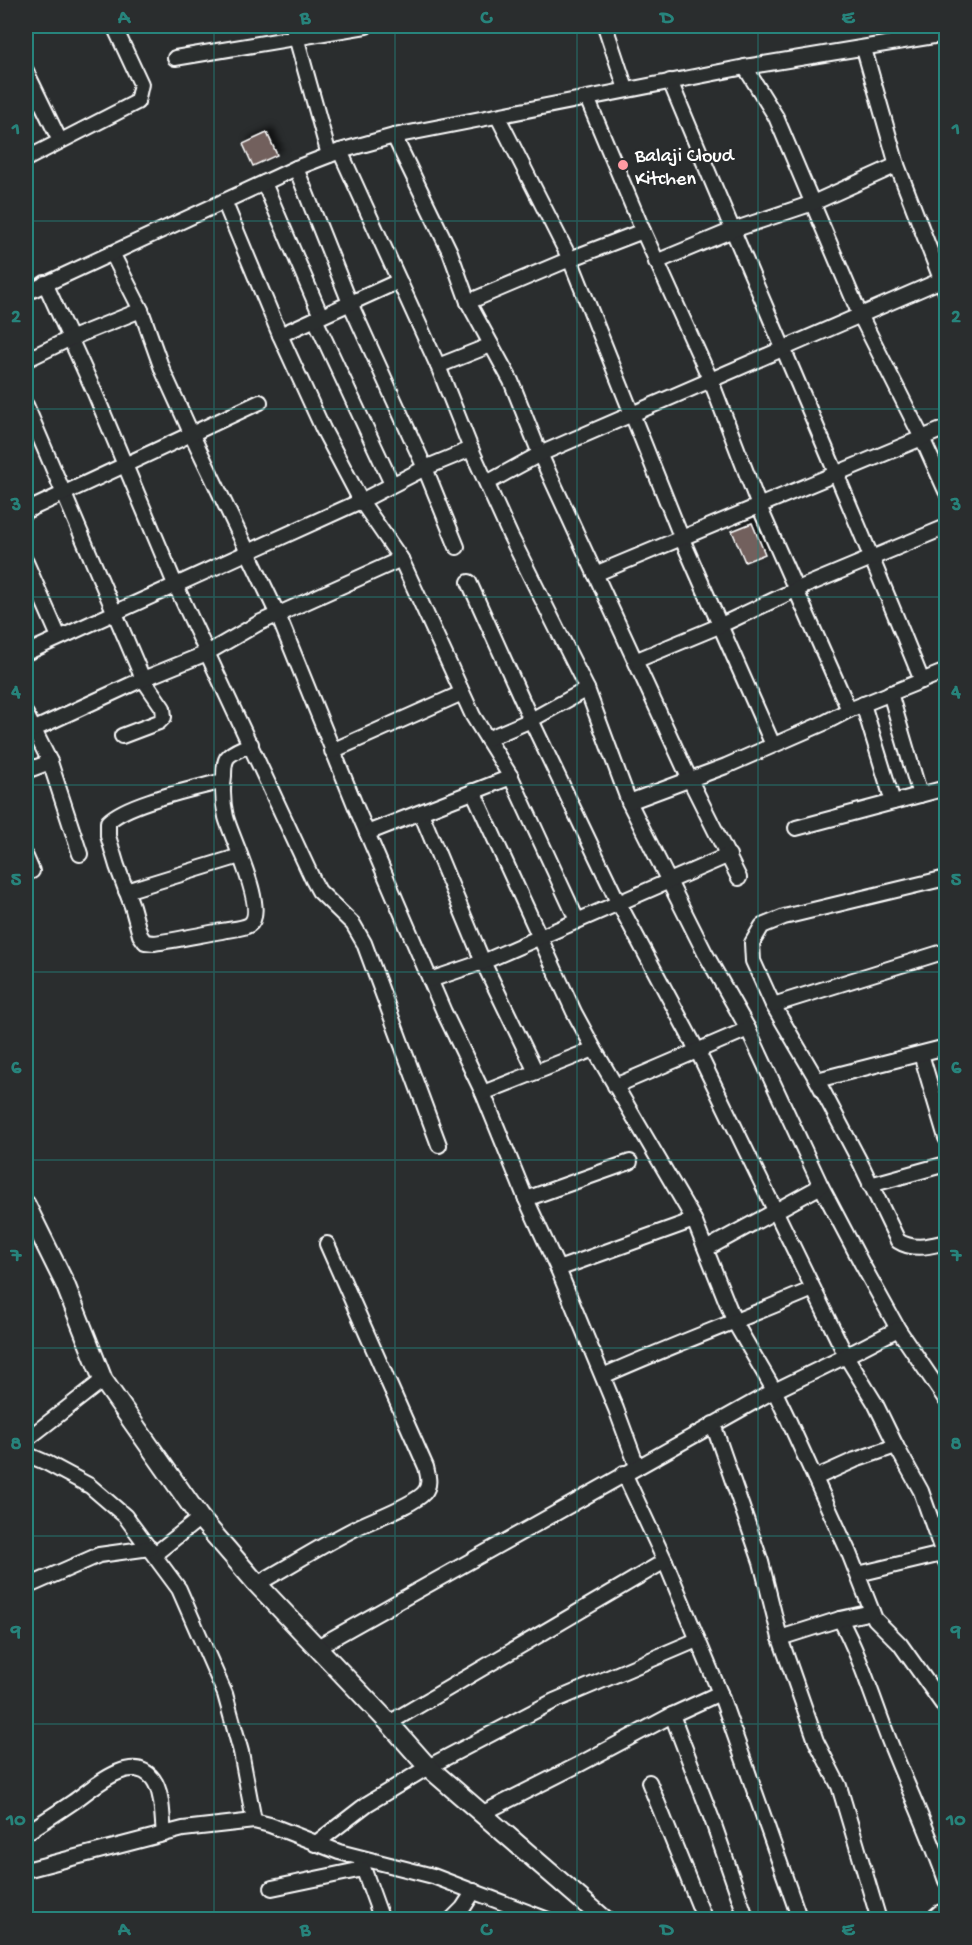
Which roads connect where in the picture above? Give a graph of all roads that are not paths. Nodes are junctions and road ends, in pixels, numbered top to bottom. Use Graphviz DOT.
graph roads {
  1 [pos="114,26"];
  2 [pos="366,26"];
  3 [pos="606,26"];
  4 [pos="294,31"];
  5 [pos="946,34"];
  6 [pos="864,49"];
  7 [pos="175,58"];
  8 [pos="745,67"];
  9 [pos="26,71"];
  10 [pos="670,81"];
  11 [pos="626,89"];
  12 [pos="587,98"];
  13 [pos="498,117"];
  14 [pos="394,136"];
  15 [pos="60,141"];
  16 [pos="334,153"];
  17 [pos="26,159"];
  18 [pos="897,165"];
  19 [pos="296,168"];
  20 [pos="264,183"];
  21 [pos="224,201"];
  22 [pos="813,202"];
  23 [pos="733,230"];
  24 [pos="643,231"];
  25 [pos="112,253"];
  26 [pos="570,259"];
  27 [pos="656,262"];
  28 [pos="399,281"];
  29 [pos="45,284"];
  30 [pos="945,284"];
  31 [pos="26,293"];
  32 [pos="468,302"];
  33 [pos="350,303"];
  34 [pos="141,310"];
  35 [pos="860,315"];
  36 [pos="318,318"];
  37 [pos="280,335"];
  38 [pos="69,339"];
  39 [pos="490,345"];
  40 [pos="783,348"];
  41 [pos="26,360"];
  42 [pos="438,366"];
  43 [pos="711,381"];
  44 [pos="260,402"];
  45 [pos="26,405"];
  46 [pos="631,414"];
  47 [pos="946,428"];
  48 [pos="192,435"];
  49 [pos="922,438"];
  50 [pos="471,449"];
  51 [pos="540,454"];
  52 [pos="124,464"];
  53 [pos="425,468"];
  54 [pos="837,473"];
  55 [pos="487,483"];
  56 [pos="392,484"];
  57 [pos="946,491"];
  58 [pos="64,492"];
  59 [pos="361,501"];
  60 [pos="759,506"];
  61 [pos="26,511"];
  62 [pos="946,527"];
  63 [pos="682,538"];
  64 [pos="457,547"];
  65 [pos="248,552"];
  66 [pos="873,558"];
  67 [pos="401,560"];
  68 [pos="26,562"];
  69 [pos="595,574"];
  70 [pos="469,582"];
  71 [pos="176,584"];
  72 [pos="795,591"];
  73 [pos="115,613"];
  74 [pos="278,615"];
  75 [pos="719,626"];
  76 [pos="59,637"];
  77 [pos="26,652"];
  78 [pos="207,653"];
  79 [pos="637,660"];
  80 [pos="946,671"];
  81 [pos="143,679"];
  82 [pos="922,681"];
  83 [pos="587,689"];
  84 [pos="462,693"];
  85 [pos="890,693"];
  86 [pos="863,704"];
  87 [pos="849,710"];
  88 [pos="26,714"];
  89 [pos="531,720"];
  90 [pos="30,731"];
  91 [pos="122,736"];
  92 [pos="487,739"];
  93 [pos="251,744"];
  94 [pos="773,745"];
  95 [pos="332,751"];
  96 [pos="50,762"];
  97 [pos="26,771"];
  98 [pos="512,777"];
  99 [pos="690,780"];
  100 [pos="223,781"];
  101 [pos="946,788"];
  102 [pos="473,791"];
  103 [pos="920,795"];
  104 [pos="629,802"];
  105 [pos="893,802"];
  106 [pos="421,813"];
  107 [pos="796,828"];
  108 [pos="367,833"];
  109 [pos="80,854"];
  110 [pos="729,855"];
  111 [pos="240,856"];
  112 [pos="26,857"];
  113 [pos="32,871"];
  114 [pos="946,878"];
  115 [pos="739,879"];
  116 [pos="669,880"];
  117 [pos="126,891"];
  118 [pos="618,902"];
  119 [pos="577,920"];
  120 [pos="539,937"];
  121 [pos="946,951"];
  122 [pos="483,962"];
  123 [pos="430,980"];
  124 [pos="774,1005"];
  125 [pos="748,1029"];
  126 [pos="946,1047"];
  127 [pos="594,1049"];
  128 [pos="698,1052"];
  129 [pos="921,1054"];
  130 [pos="536,1072"];
  131 [pos="817,1080"];
  132 [pos="615,1086"];
  133 [pos="483,1093"];
  134 [pos="946,1138"];
  135 [pos="439,1145"];
  136 [pos="630,1162"];
  137 [pos="946,1164"];
  138 [pos="870,1185"];
  139 [pos="821,1186"];
  140 [pos="525,1199"];
  141 [pos="27,1211"];
  142 [pos="776,1211"];
  143 [pos="694,1220"];
  144 [pos="946,1242"];
  145 [pos="327,1244"];
  146 [pos="706,1249"];
  147 [pos="558,1269"];
  148 [pos="813,1289"];
  149 [pos="735,1323"];
  150 [pos="898,1329"];
  151 [pos="846,1356"];
  152 [pos="603,1376"];
  153 [pos="103,1380"];
  154 [pos="774,1390"];
  155 [pos="946,1400"];
  156 [pos="713,1424"];
  157 [pos="26,1440"];
  158 [pos="896,1446"];
  159 [pos="26,1454"];
  160 [pos="637,1466"];
  161 [pos="624,1473"];
  162 [pos="815,1478"];
  163 [pos="200,1518"];
  164 [pos="152,1551"];
  165 [pos="946,1556"];
  166 [pos="665,1561"];
  167 [pos="858,1574"];
  168 [pos="257,1584"];
  169 [pos="26,1587"];
  170 [pos="872,1612"];
  171 [pos="840,1619"];
  172 [pos="780,1638"];
  173 [pos="697,1640"];
  174 [pos="317,1647"];
  175 [pos="720,1693"];
  176 [pos="946,1709"];
  177 [pos="672,1715"];
  178 [pos="389,1723"];
  179 [pos="428,1767"];
  180 [pos="648,1782"];
  181 [pos="483,1813"];
  182 [pos="254,1821"];
  183 [pos="26,1833"];
  184 [pos="164,1834"];
  185 [pos="315,1844"];
  186 [pos="361,1863"];
  187 [pos="26,1870"];
  188 [pos="946,1881"];
  189 [pos="272,1888"];
  190 [pos="474,1891"];
  191 [pos="946,1910"];
  192 [pos="382,1920"];
  193 [pos="451,1920"];
  194 [pos="548,1920"];
  195 [pos="605,1920"];
  196 [pos="705,1920"];
  197 [pos="747,1920"];
  198 [pos="800,1920"];
  199 [pos="879,1920"];
  200 [pos="931,1920"];
  1 -- 15 [label="street"];
  2 -- 4 [label="street"];
  3 -- 11 [label="street"];
  4 -- 7 [label="street"];
  4 -- 16 [label="street"];
  5 -- 6 [label="street"];
  6 -- 8 [label="street"];
  6 -- 18 [label="street"];
  8 -- 10 [label="street"];
  8 -- 22 [label="street"];
  9 -- 15 [label="street"];
  10 -- 11 [label="street"];
  10 -- 23 [label="street"];
  11 -- 12 [label="street"];
  12 -- 13 [label="street"];
  12 -- 24 [label="street"];
  13 -- 14 [label="street"];
  13 -- 26 [label="street"];
  14 -- 16 [label="street"];
  14 -- 32 [label="street"];
  15 -- 17 [label="street"];
  16 -- 19 [label="street"];
  16 -- 28 [label="street"];
  18 -- 22 [label="street"];
  18 -- 30 [label="street"];
  19 -- 20 [label="street"];
  19 -- 33 [label="street"];
  20 -- 21 [label="street"];
  20 -- 36 [label="street"];
  21 -- 25 [label="street"];
  21 -- 37 [label="street"];
  22 -- 23 [label="street"];
  22 -- 35 [label="street"];
  23 -- 27 [label="street"];
  23 -- 40 [label="street"];
  24 -- 26 [label="street"];
  24 -- 27 [label="street"];
  25 -- 29 [label="street"];
  25 -- 34 [label="street"];
  26 -- 32 [label="street"];
  26 -- 46 [label="street"];
  27 -- 43 [label="street"];
  28 -- 33 [label="street"];
  28 -- 42 [label="street"];
  29 -- 31 [label="street"];
  29 -- 38 [label="street"];
  30 -- 35 [label="street"];
  32 -- 39 [label="street"];
  33 -- 36 [label="street"];
  33 -- 53 [label="street"];
  34 -- 38 [label="street"];
  34 -- 48 [label="street"];
  35 -- 40 [label="street"];
  35 -- 49 [label="street"];
  36 -- 37 [label="street"];
  36 -- 56 [label="street"];
  37 -- 59 [label="street"];
  38 -- 41 [label="street"];
  38 -- 52 [label="street"];
  39 -- 42 [label="street"];
  39 -- 51 [label="street"];
  40 -- 43 [label="street"];
  40 -- 54 [label="street"];
  42 -- 50 [label="street"];
  43 -- 46 [label="street"];
  43 -- 60 [label="street"];
  44 -- 48 [label="street"];
  45 -- 58 [label="street"];
  46 -- 51 [label="street"];
  46 -- 63 [label="street"];
  47 -- 49 [label="street"];
  48 -- 52 [label="street"];
  48 -- 65 [label="street"];
  49 -- 54 [label="street"];
  49 -- 57 [label="street"];
  50 -- 53 [label="street"];
  50 -- 55 [label="street"];
  51 -- 55 [label="street"];
  51 -- 69 [label="street"];
  52 -- 58 [label="street"];
  52 -- 71 [label="street"];
  53 -- 56 [label="street"];
  53 -- 64 [label="street"];
  54 -- 60 [label="street"];
  54 -- 66 [label="street"];
  55 -- 83 [label="street"];
  56 -- 59 [label="street"];
  58 -- 61 [label="street"];
  58 -- 73 [label="street"];
  59 -- 65 [label="street"];
  59 -- 67 [label="street"];
  60 -- 63 [label="street"];
  60 -- 72 [label="street"];
  62 -- 66 [label="street"];
  63 -- 69 [label="street"];
  63 -- 75 [label="street"];
  65 -- 71 [label="street"];
  65 -- 74 [label="street"];
  66 -- 72 [label="street"];
  66 -- 82 [label="street"];
  67 -- 74 [label="street"];
  67 -- 84 [label="street"];
  68 -- 76 [label="street"];
  69 -- 79 [label="street"];
  70 -- 89 [label="street"];
  71 -- 73 [label="street"];
  71 -- 78 [label="street"];
  72 -- 75 [label="street"];
  72 -- 87 [label="street"];
  73 -- 76 [label="street"];
  73 -- 81 [label="street"];
  74 -- 78 [label="street"];
  74 -- 95 [label="street"];
  75 -- 79 [label="street"];
  75 -- 94 [label="street"];
  76 -- 77 [label="street"];
  78 -- 81 [label="street"];
  78 -- 93 [label="street"];
  79 -- 99 [label="street"];
  80 -- 82 [label="street"];
  81 -- 90 [label="street"];
  81 -- 91 [label="street"];
  82 -- 85 [label="street"];
  83 -- 89 [label="street"];
  83 -- 104 [label="street"];
  84 -- 92 [label="street"];
  84 -- 95 [label="street"];
  85 -- 86 [label="street"];
  85 -- 103 [label="street"];
  86 -- 87 [label="street"];
  86 -- 105 [label="street"];
  87 -- 94 [label="street"];
  88 -- 90 [label="street"];
  89 -- 92 [label="street"];
  89 -- 118 [label="street"];
  90 -- 96 [label="street"];
  92 -- 98 [label="street"];
  93 -- 100 [label="street"];
  93 -- 135 [label="street"];
  94 -- 99 [label="street"];
  95 -- 108 [label="street"];
  96 -- 97 [label="street"];
  96 -- 109 [label="street"];
  98 -- 102 [label="street"];
  98 -- 119 [label="street"];
  99 -- 104 [label="street"];
  99 -- 110 [label="street"];
  100 -- 111 [label="street"];
  100 -- 117 [label="street"];
  101 -- 103 [label="street"];
  102 -- 106 [label="street"];
  102 -- 120 [label="street"];
  103 -- 105 [label="street"];
  104 -- 116 [label="street"];
  105 -- 107 [label="street"];
  106 -- 108 [label="street"];
  106 -- 122 [label="street"];
  108 -- 123 [label="street"];
  110 -- 115 [label="street"];
  110 -- 116 [label="street"];
  111 -- 117 [label="street"];
  111 -- 117 [label="street"];
  112 -- 113 [label="street"];
  114 -- 124 [label="street"];
  116 -- 118 [label="street"];
  116 -- 125 [label="street"];
  118 -- 119 [label="street"];
  118 -- 128 [label="street"];
  119 -- 120 [label="street"];
  120 -- 122 [label="street"];
  120 -- 127 [label="street"];
  121 -- 124 [label="street"];
  122 -- 123 [label="street"];
  122 -- 130 [label="street"];
  123 -- 133 [label="street"];
  124 -- 131 [label="street"];
  125 -- 128 [label="street"];
  125 -- 139 [label="street"];
  126 -- 129 [label="street"];
  127 -- 130 [label="street"];
  127 -- 132 [label="street"];
  128 -- 132 [label="street"];
  128 -- 142 [label="street"];
  129 -- 131 [label="street"];
  129 -- 134 [label="street"];
  130 -- 133 [label="street"];
  131 -- 138 [label="street"];
  132 -- 143 [label="street"];
  133 -- 140 [label="street"];
  136 -- 140 [label="street"];
  137 -- 138 [label="street"];
  138 -- 144 [label="street"];
  139 -- 142 [label="street"];
  139 -- 150 [label="street"];
  140 -- 147 [label="street"];
  141 -- 153 [label="main road"];
  142 -- 146 [label="street"];
  142 -- 148 [label="street"];
  143 -- 146 [label="street"];
  143 -- 147 [label="street"];
  145 -- 168 [label="street"];
  146 -- 149 [label="street"];
  147 -- 152 [label="street"];
  148 -- 149 [label="street"];
  148 -- 151 [label="street"];
  149 -- 152 [label="street"];
  149 -- 154 [label="street"];
  150 -- 151 [label="street"];
  150 -- 155 [label="street"];
  151 -- 154 [label="street"];
  151 -- 158 [label="street"];
  152 -- 160 [label="street"];
  153 -- 157 [label="street"];
  153 -- 163 [label="main road"];
  154 -- 156 [label="street"];
  154 -- 162 [label="street"];
  156 -- 160 [label="street"];
  156 -- 172 [label="street"];
  158 -- 162 [label="street"];
  158 -- 165 [label="street"];
  159 -- 164 [label="street"];
  160 -- 161 [label="street"];
  161 -- 166 [label="street"];
  161 -- 174 [label="street"];
  162 -- 167 [label="street"];
  163 -- 164 [label="street"];
  163 -- 168 [label="main road"];
  164 -- 169 [label="street"];
  164 -- 182 [label="street"];
  165 -- 167 [label="street"];
  166 -- 173 [label="street"];
  166 -- 178 [label="street"];
  167 -- 170 [label="street"];
  168 -- 174 [label="main road"];
  170 -- 171 [label="street"];
  170 -- 176 [label="street"];
  171 -- 172 [label="street"];
  171 -- 188 [label="street"];
  172 -- 199 [label="street"];
  173 -- 175 [label="street"];
  173 -- 179 [label="street"];
  174 -- 178 [label="main road"];
  175 -- 177 [label="street"];
  175 -- 198 [label="street"];
  177 -- 181 [label="street"];
  177 -- 197 [label="street"];
  178 -- 179 [label="main road"];
  179 -- 181 [label="main road"];
  179 -- 185 [label="street"];
  180 -- 196 [label="street"];
  181 -- 195 [label="main road"];
  182 -- 184 [label="street"];
  182 -- 185 [label="street"];
  183 -- 184 [label="street"];
  184 -- 187 [label="street"];
  185 -- 186 [label="street"];
  186 -- 189 [label="street"];
  186 -- 190 [label="street"];
  186 -- 192 [label="street"];
  190 -- 193 [label="street"];
  190 -- 194 [label="street"];
  191 -- 200 [label="street"];
}
